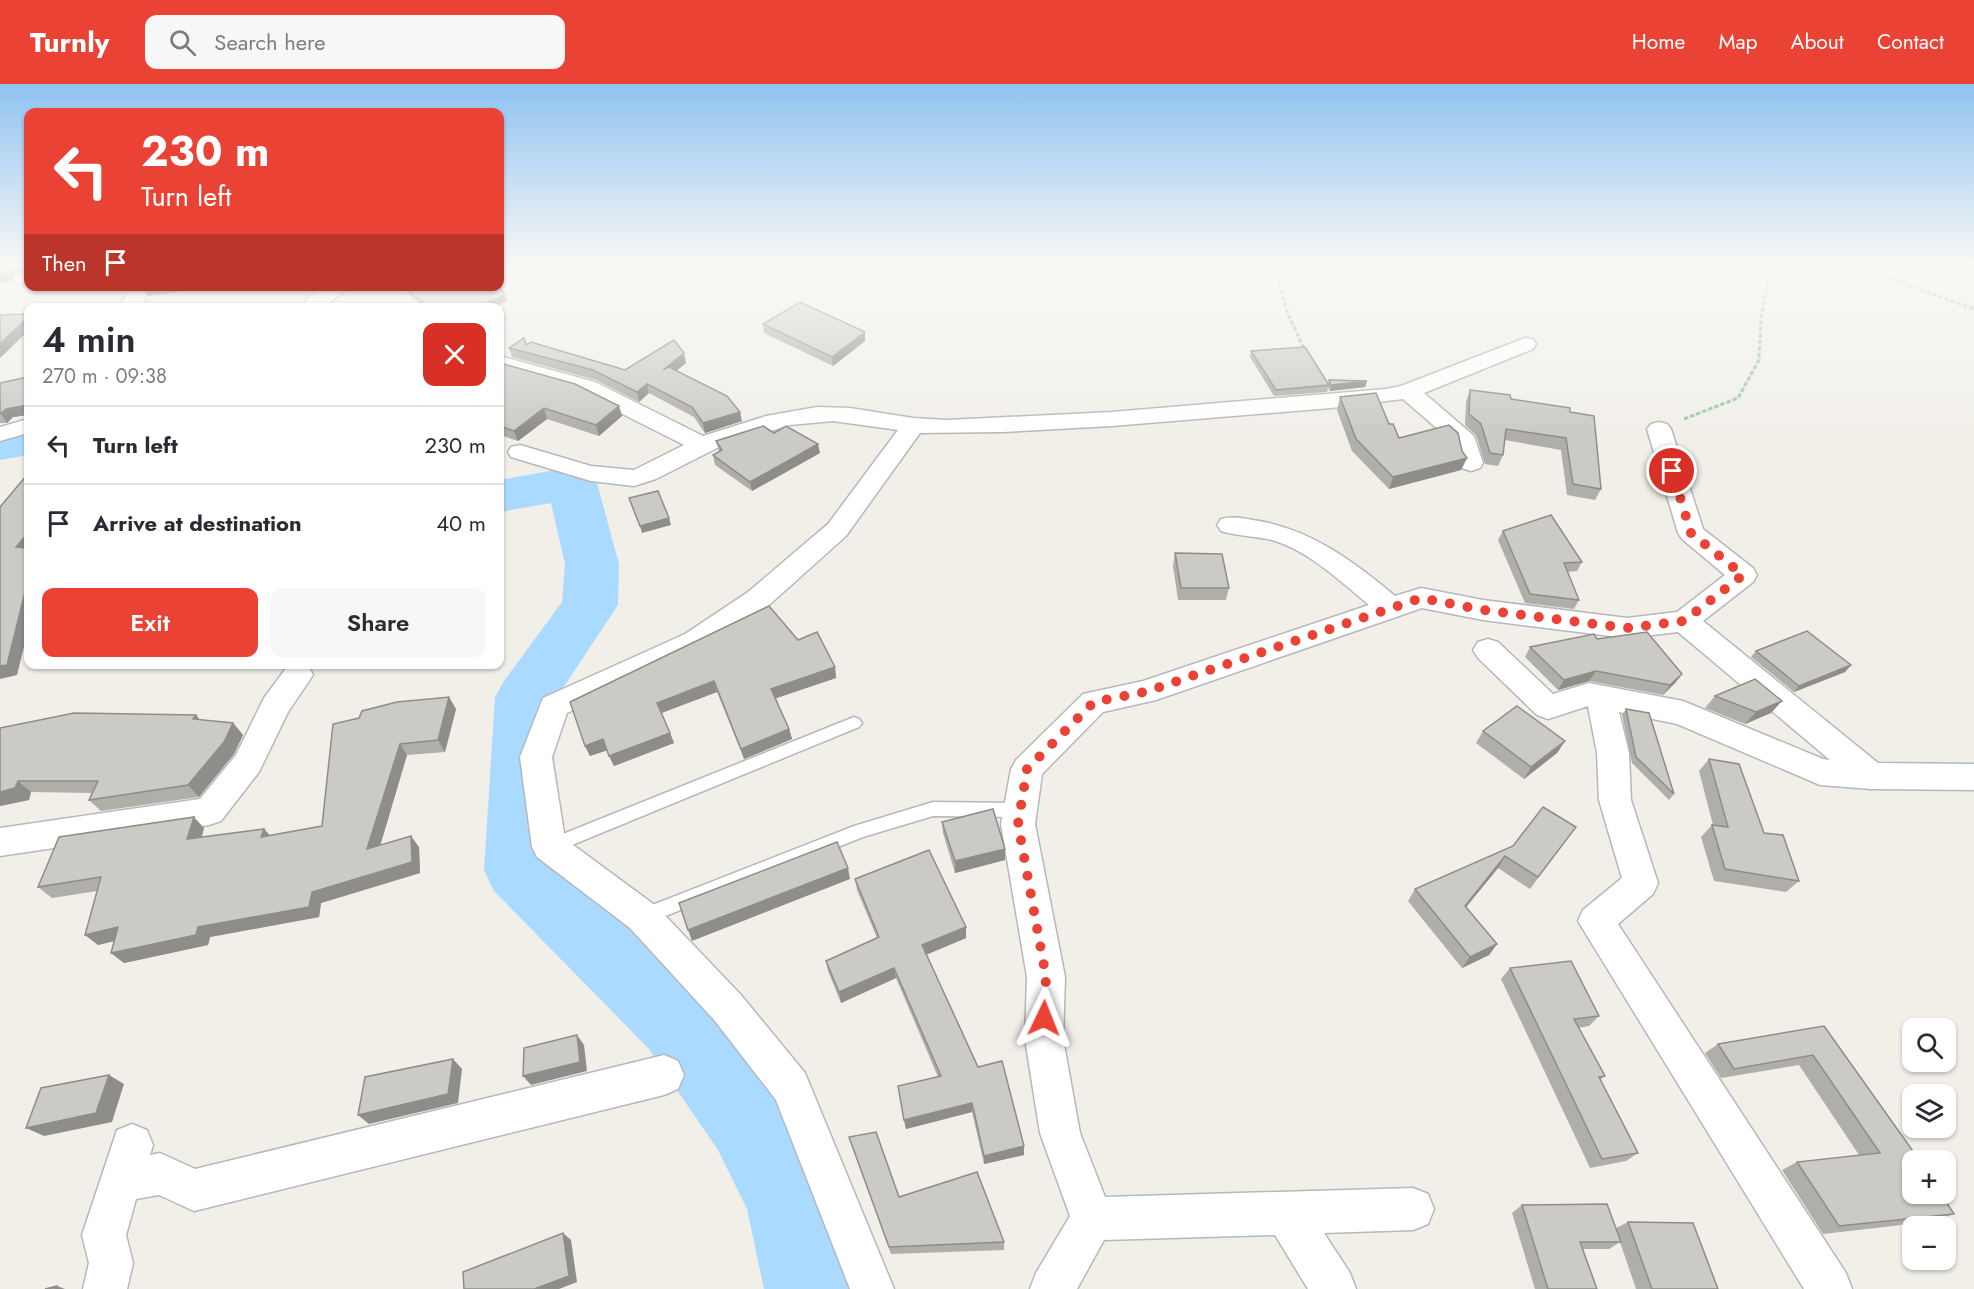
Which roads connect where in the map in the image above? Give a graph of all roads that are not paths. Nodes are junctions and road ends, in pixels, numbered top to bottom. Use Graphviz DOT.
graph roads {
  1 [pos="1525,344"];
  2 [pos="504,364"];
  3 [pos="1408,391"];
  4 [pos="914,425"];
  5 [pos="24,427"];
  6 [pos="1659,429"];
  7 [pos="0,434"];
  8 [pos="702,445"];
  9 [pos="520,452"];
  10 [pos="1472,462"];
  11 [pos="1230,525"];
  12 [pos="1391,608"];
  13 [pos="1684,621"];
  14 [pos="1488,650"];
  15 [pos="298,675"];
  16 [pos="1601,698"];
  17 [pos="854,723"];
  18 [pos="1871,776"];
  19 [pos="1974,777"];
  20 [pos="1020,810"];
  21 [pos="0,842"];
  22 [pos="549,847"];
  23 [pos="643,917"];
  24 [pos="664,1075"];
  25 [pos="1413,1209"];
  26 [pos="1286,1213"];
  27 [pos="1092,1219"];
  28 [pos="105,1289"];
  29 [pos="872,1289"];
  30 [pos="1052,1289"];
  31 [pos="1334,1289"];
  32 [pos="1830,1289"];
  1 -- 3 [label="street"];
  2 -- 8 [label="street"];
  3 -- 4 [label="street"];
  3 -- 10 [label="street"];
  4 -- 8 [label="street"];
  4 -- 22 [label="street"];
  5 -- 7 [label="street"];
  6 -- 13 [label="street"];
  8 -- 9 [label="street"];
  11 -- 12 [label="street"];
  12 -- 13 [label="street"];
  12 -- 20 [label="street"];
  13 -- 18 [label="street"];
  14 -- 16 [label="street"];
  15 -- 21 [label="street"];
  16 -- 18 [label="street"];
  16 -- 32 [label="street"];
  17 -- 22 [label="lane"];
  18 -- 19 [label="street"];
  20 -- 23 [label="lane"];
  20 -- 27 [label="street"];
  22 -- 23 [label="street"];
  23 -- 29 [label="street"];
  24 -- 28 [label="street"];
  25 -- 26 [label="street"];
  26 -- 27 [label="street"];
  26 -- 31 [label="street"];
  27 -- 30 [label="street"];
}
